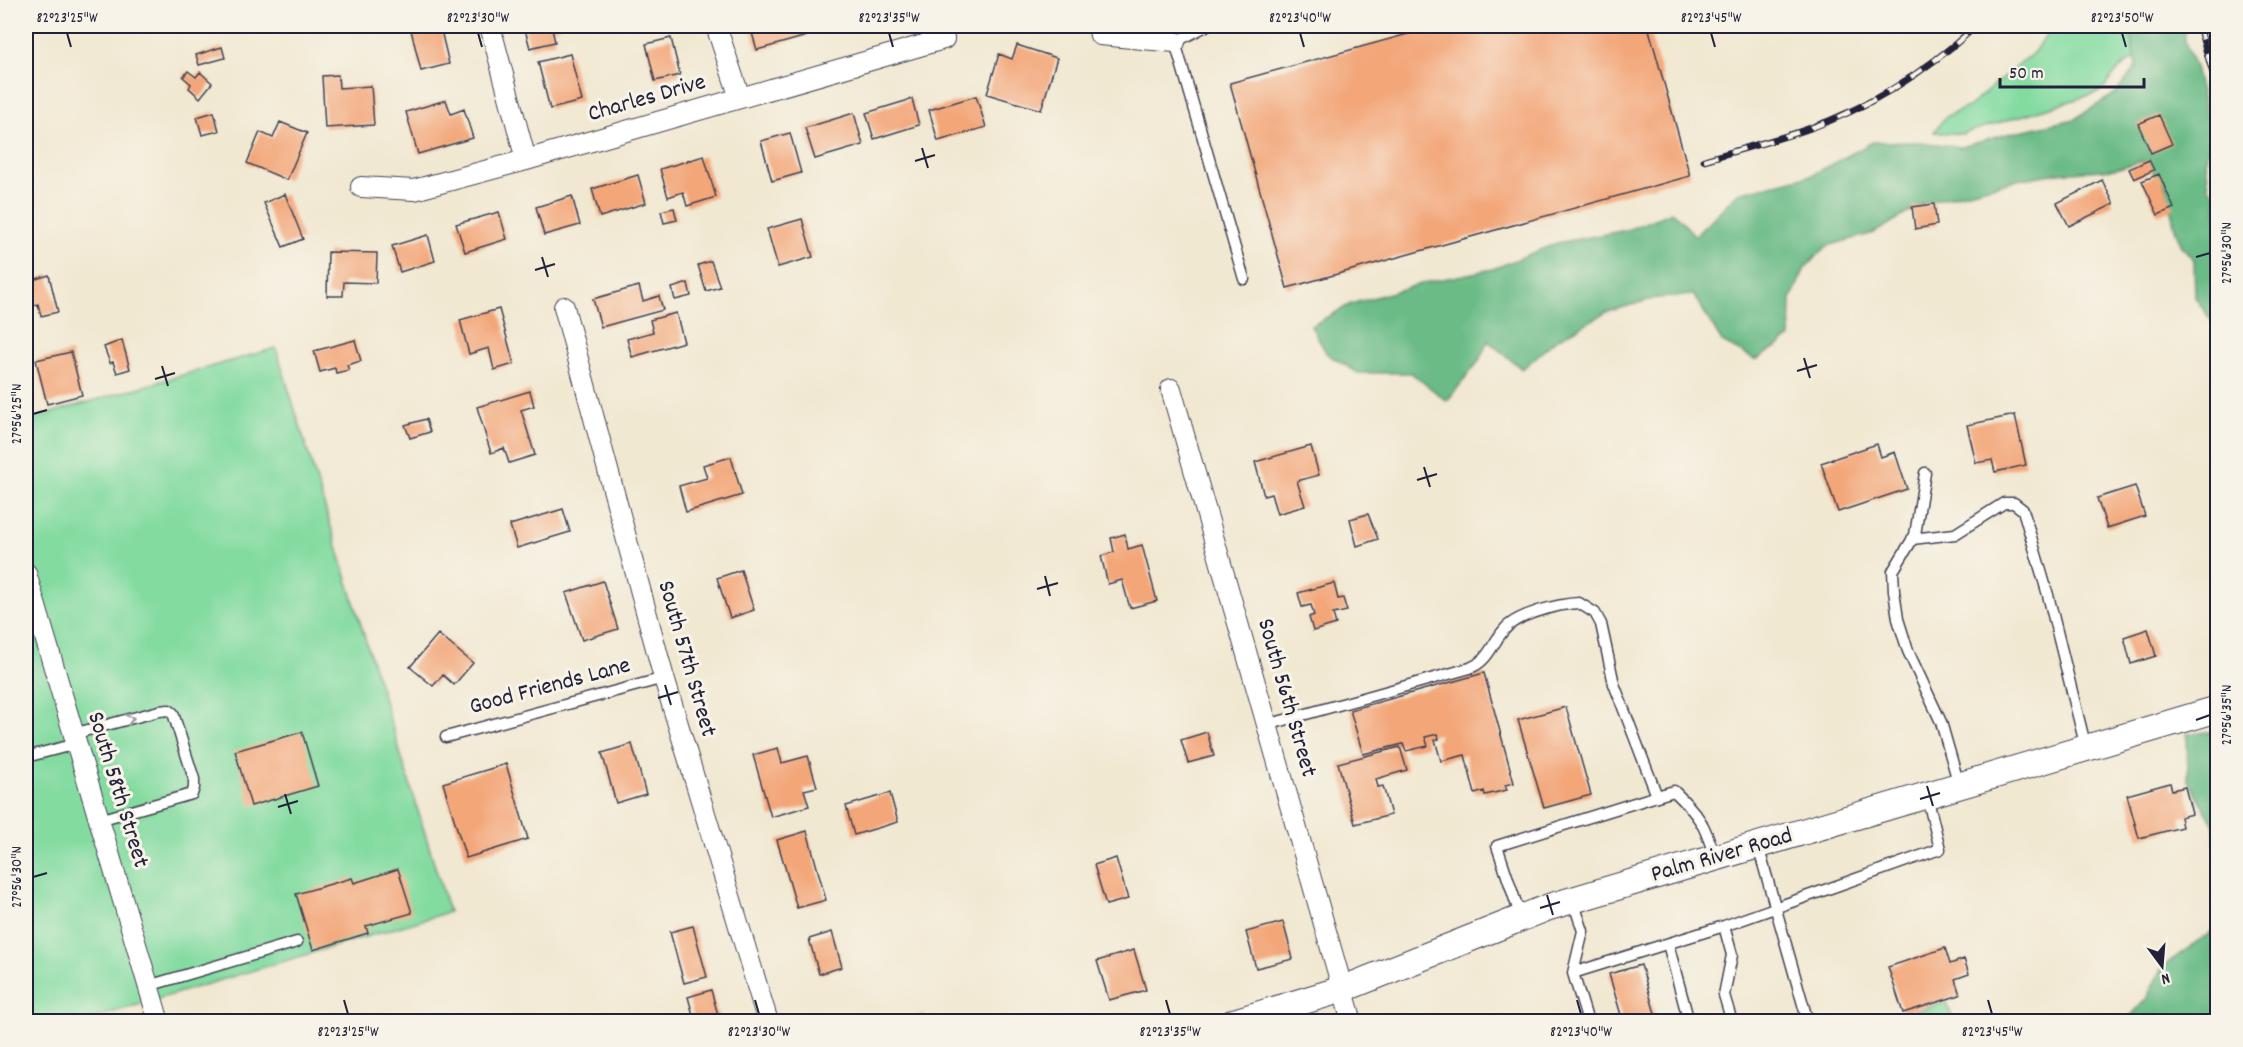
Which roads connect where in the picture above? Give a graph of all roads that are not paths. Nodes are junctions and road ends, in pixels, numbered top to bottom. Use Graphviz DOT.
graph roads {
  1 [pos="490,26"];
  2 [pos="716,26"];
  3 [pos="1098,26"];
  4 [pos="1206,26"];
  5 [pos="944,39"];
  6 [pos="1175,42"];
  7 [pos="740,98"];
  8 [pos="526,160"];
  9 [pos="361,187"];
  10 [pos="1244,279"];
  11 [pos="564,307"];
  12 [pos="1171,389"];
  13 [pos="1925,473"];
  14 [pos="1912,539"];
  15 [pos="26,573"];
  16 [pos="664,678"];
  17 [pos="2217,710"];
  18 [pos="1267,725"];
  19 [pos="446,737"];
  20 [pos="75,739"];
  21 [pos="2086,748"];
  22 [pos="26,757"];
  23 [pos="1959,786"];
  24 [pos="1927,795"];
  25 [pos="1657,796"];
  26 [pos="99,820"];
  27 [pos="1758,846"];
  28 [pos="1715,858"];
  29 [pos="1573,900"];
  30 [pos="1775,907"];
  31 [pos="1521,918"];
  32 [pos="1724,926"];
  33 [pos="297,942"];
  34 [pos="1668,944"];
  35 [pos="1573,973"];
  36 [pos="148,986"];
  37 [pos="1343,989"];
  38 [pos="159,1022"];
  39 [pos="768,1022"];
  40 [pos="1234,1022"];
  41 [pos="1352,1022"];
  42 [pos="1588,1022"];
  43 [pos="1689,1022"];
  44 [pos="1732,1022"];
  45 [pos="1808,1022"];
  1 -- 8 [label="street"];
  2 -- 7 [label="street"];
  3 -- 6 [label="street"];
  4 -- 6 [label="lane"];
  5 -- 7 [label="street, Charles Drive"];
  6 -- 10 [label="lane"];
  7 -- 8 [label="street, Charles Drive"];
  8 -- 9 [label="street, Charles Drive"];
  11 -- 16 [label="street, South 57th Street"];
  12 -- 18 [label="street, South 56th Street"];
  13 -- 14 [label="lane"];
  14 -- 21 [label="lane"];
  14 -- 23 [label="lane"];
  15 -- 20 [label="street, South 58th Street"];
  16 -- 19 [label="lane, Good Friends Lane"];
  16 -- 39 [label="street, South 57th Street"];
  17 -- 21 [label="street, Palm River Road"];
  18 -- 25 [label="lane"];
  18 -- 37 [label="street, South 56th Street"];
  20 -- 22 [label="lane"];
  20 -- 26 [label="street, South 58th Street"];
  20 -- 26 [label="lane, one-way"];
  21 -- 23 [label="street, Palm River Road"];
  23 -- 24 [label="street, Palm River Road"];
  24 -- 27 [label="street, Palm River Road"];
  24 -- 30 [label="lane"];
  25 -- 28 [label="lane"];
  25 -- 31 [label="lane"];
  26 -- 36 [label="street, South 58th Street"];
  27 -- 28 [label="street, Palm River Road"];
  27 -- 30 [label="lane"];
  28 -- 29 [label="street, Palm River Road"];
  29 -- 31 [label="street, Palm River Road"];
  29 -- 35 [label="lane"];
  30 -- 32 [label="lane"];
  30 -- 45 [label="lane"];
  31 -- 37 [label="street, Palm River Road"];
  32 -- 34 [label="lane"];
  32 -- 44 [label="lane"];
  33 -- 36 [label="lane"];
  34 -- 35 [label="lane"];
  34 -- 43 [label="lane"];
  35 -- 42 [label="lane"];
  36 -- 38 [label="street, South 58th Street"];
  37 -- 40 [label="street, Palm River Road"];
  37 -- 41 [label="street, South 56th Street"];
}
